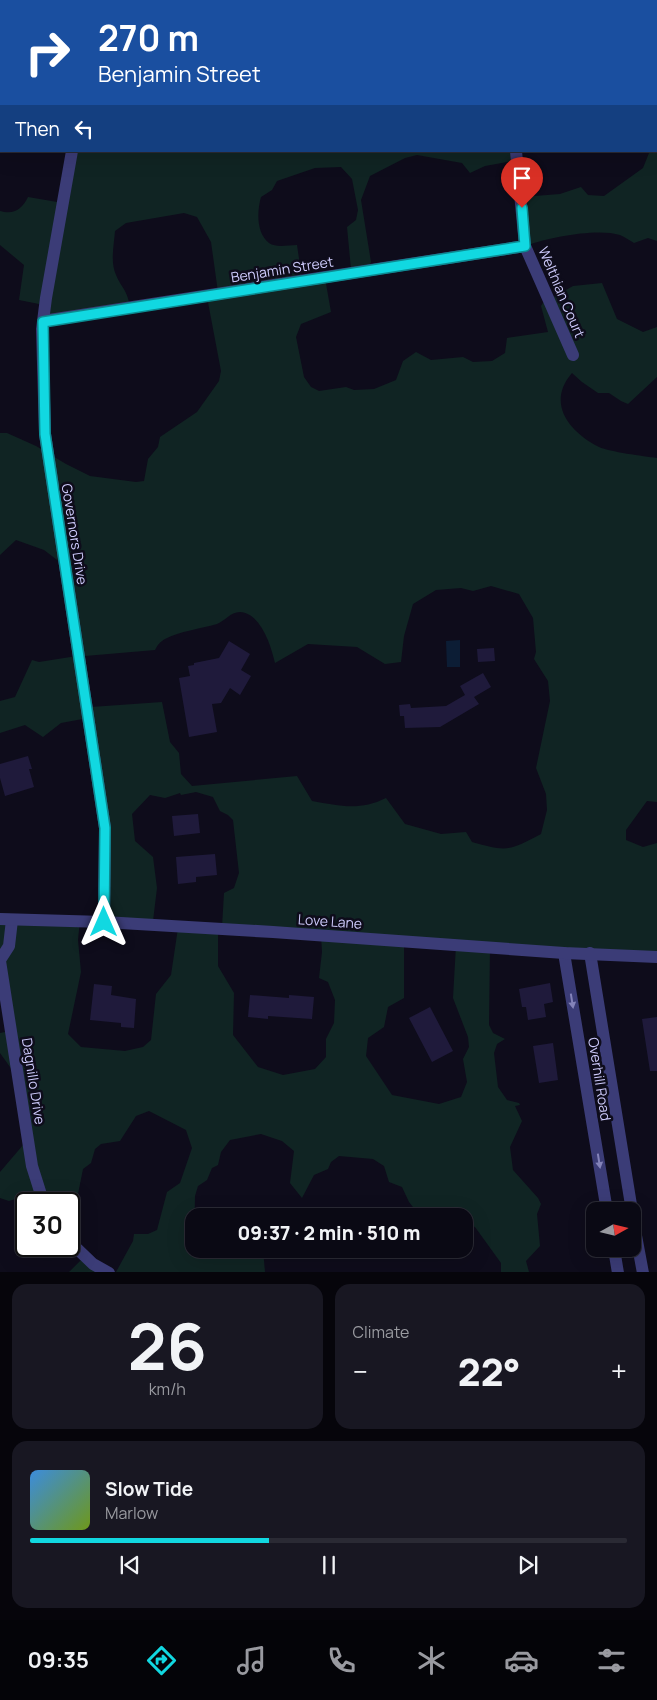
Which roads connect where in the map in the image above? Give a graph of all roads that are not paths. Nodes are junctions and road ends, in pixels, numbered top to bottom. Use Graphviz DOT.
graph roads {
  1 [pos="72,152"];
  2 [pos="516,152"];
  3 [pos="525,246"];
  4 [pos="43,322"];
  5 [pos="573,355"];
  6 [pos="6,920"];
  7 [pos="104,922"];
  8 [pos="564,952"];
  9 [pos="590,953"];
  10 [pos="657,957"];
  11 [pos="0,961"];
  12 [pos="40,1192"];
  13 [pos="606,1202"];
  14 [pos="630,1202"];
  15 [pos="80,1252"];
  16 [pos="616,1258"];
  17 [pos="640,1258"];
  18 [pos="109,1272"];
  19 [pos="618,1272"];
  20 [pos="642,1272"];
  1 -- 4 [label="street, Governors Drive"];
  2 -- 3 [label="street, Welthian Court"];
  3 -- 4 [label="street, Benjamin Street"];
  3 -- 5 [label="street, Welthian Court"];
  4 -- 7 [label="street, Governors Drive"];
  6 -- 7 [label="street, Love Lane"];
  6 -- 11 [label="street, Dagnillo Drive"];
  7 -- 8 [label="street, Love Lane"];
  8 -- 9 [label="street, Love Lane"];
  8 -- 13 [label="street, Overhill Road, one-way"];
  9 -- 10 [label="street, Love Lane"];
  9 -- 14 [label="street, Overhill Road"];
  11 -- 12 [label="street, Dagnillo Drive"];
  15 -- 18 [label="street"];
  16 -- 19 [label="street"];
  17 -- 20 [label="street, Overhill Road"];
}
